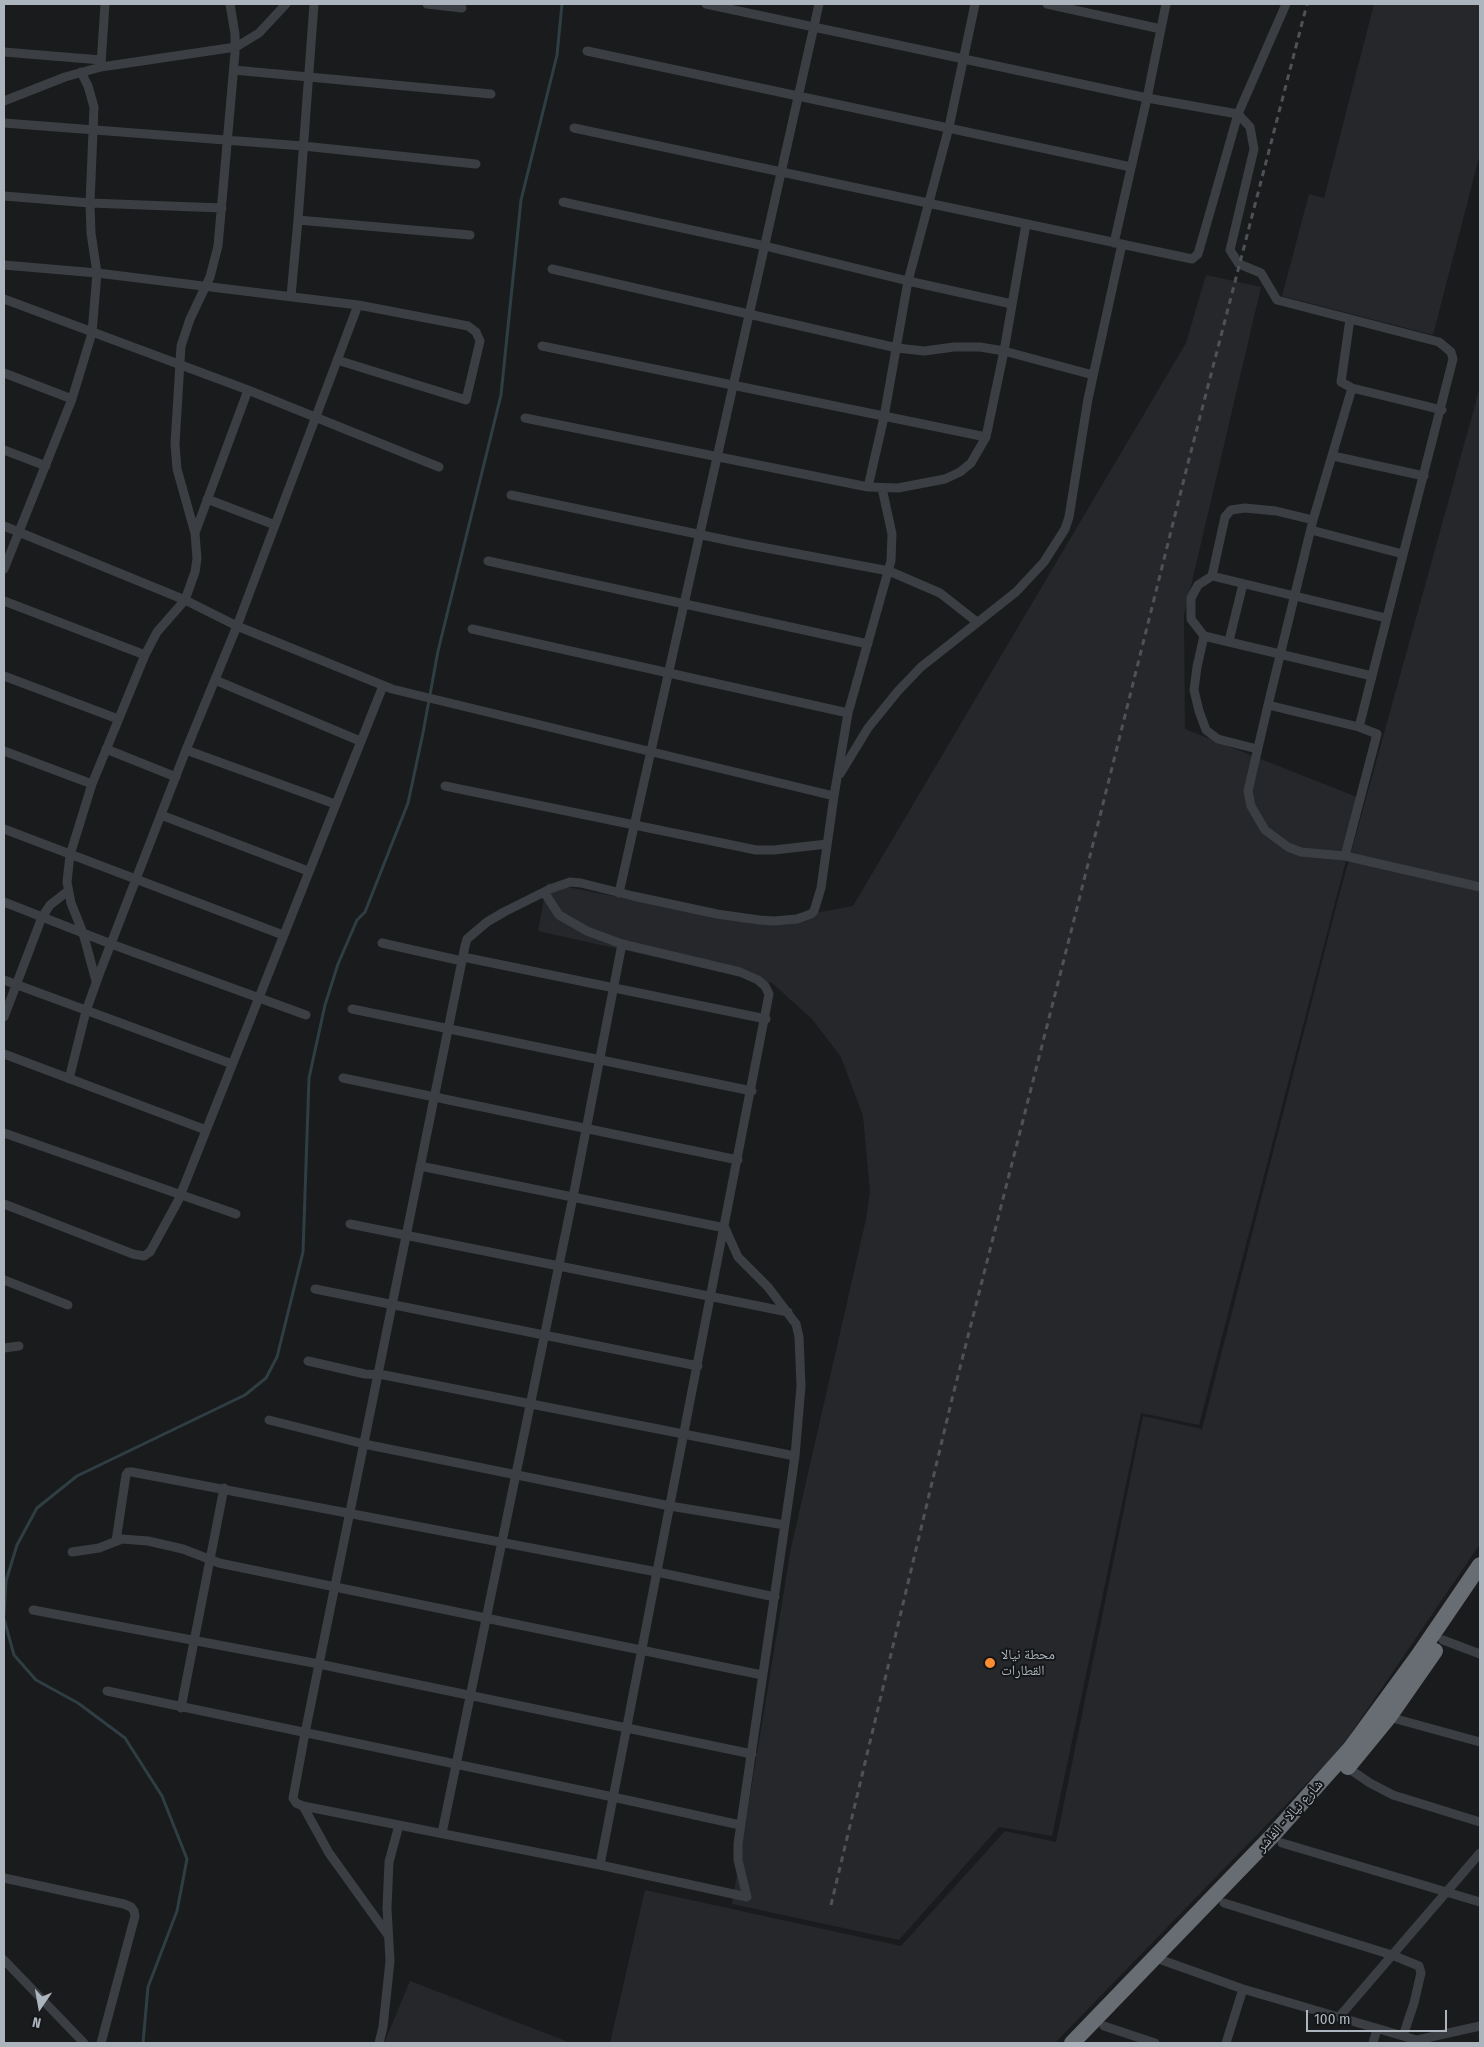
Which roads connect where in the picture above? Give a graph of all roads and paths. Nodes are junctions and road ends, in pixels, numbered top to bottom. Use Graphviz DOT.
graph roads {
  1 [pos="105,4"];
  2 [pos="230,4"];
  3 [pos="286,4"];
  4 [pos="314,4"];
  5 [pos="426,4"];
  6 [pos="706,4"];
  7 [pos="819,4"];
  8 [pos="975,4"];
  9 [pos="1047,4"];
  10 [pos="1166,4"];
  11 [pos="1286,4"];
  12 [pos="462,8"];
  13 [pos="814,28"];
  14 [pos="1161,29"];
  15 [pos="236,46"];
  16 [pos="587,51"];
  17 [pos="4,52"];
  18 [pos="964,59"];
  19 [pos="101,63"];
  20 [pos="234,70"];
  21 [pos="81,72"];
  22 [pos="308,77"];
  23 [pos="491,94"];
  24 [pos="799,96"];
  25 [pos="1147,98"];
  26 [pos="4,101"];
  27 [pos="1238,114"];
  28 [pos="4,124"];
  29 [pos="949,127"];
  30 [pos="574,128"];
  31 [pos="93,130"];
  32 [pos="227,141"];
  33 [pos="303,146"];
  34 [pos="476,164"];
  35 [pos="1130,167"];
  36 [pos="782,172"];
  37 [pos="4,196"];
  38 [pos="563,202"];
  39 [pos="90,203"];
  40 [pos="929,203"];
  41 [pos="222,208"];
  42 [pos="298,220"];
  43 [pos="1026,224"];
  44 [pos="470,235"];
  45 [pos="1118,243"];
  46 [pos="765,246"];
  47 [pos="4,265"];
  48 [pos="552,269"];
  49 [pos="97,273"];
  50 [pos="908,281"];
  51 [pos="206,286"];
  52 [pos="291,296"];
  53 [pos="4,299"];
  54 [pos="1012,304"];
  55 [pos="358,305"];
  56 [pos="749,315"];
  57 [pos="1350,319"];
  58 [pos="92,333"];
  59 [pos="542,346"];
  60 [pos="897,348"];
  61 [pos="1004,351"];
  62 [pos="336,360"];
  63 [pos="180,365"];
  64 [pos="4,373"];
  65 [pos="1094,375"];
  66 [pos="733,386"];
  67 [pos="1352,388"];
  68 [pos="248,390"];
  69 [pos="72,399"];
  70 [pos="1442,410"];
  71 [pos="315,416"];
  72 [pos="884,417"];
  73 [pos="525,418"];
  74 [pos="986,437"];
  75 [pos="4,450"];
  76 [pos="1333,456"];
  77 [pos="717,458"];
  78 [pos="46,466"];
  79 [pos="439,467"];
  80 [pos="1424,476"];
  81 [pos="868,487"];
  82 [pos="882,488"];
  83 [pos="511,495"];
  84 [pos="207,499"];
  85 [pos="275,524"];
  86 [pos="1312,525"];
  87 [pos="4,526"];
  88 [pos="18,532"];
  89 [pos="195,533"];
  90 [pos="700,535"];
  91 [pos="1403,554"];
  92 [pos="488,561"];
  93 [pos="4,569"];
  94 [pos="889,571"];
  95 [pos="1212,576"];
  96 [pos="1243,584"];
  97 [pos="1295,596"];
  98 [pos="185,600"];
  99 [pos="4,602"];
  100 [pos="684,603"];
  101 [pos="1386,618"];
  102 [pos="977,622"];
  103 [pos="237,626"];
  104 [pos="472,629"];
  105 [pos="1204,636"];
  106 [pos="1229,641"];
  107 [pos="868,644"];
  108 [pos="1280,654"];
  109 [pos="144,655"];
  110 [pos="668,673"];
  111 [pos="4,676"];
  112 [pos="1372,676"];
  113 [pos="215,680"];
  114 [pos="383,686"];
  115 [pos="1268,704"];
  116 [pos="848,713"];
  117 [pos="118,719"];
  118 [pos="1359,727"];
  119 [pos="360,741"];
  120 [pos="106,749"];
  121 [pos="1257,749"];
  122 [pos="186,750"];
  123 [pos="4,751"];
  124 [pos="651,751"];
  125 [pos="176,778"];
  126 [pos="837,778"];
  127 [pos="92,784"];
  128 [pos="445,786"];
  129 [pos="834,796"];
  130 [pos="335,804"];
  131 [pos="161,815"];
  132 [pos="634,825"];
  133 [pos="4,829"];
  134 [pos="827,844"];
  135 [pos="70,855"];
  136 [pos="1345,856"];
  137 [pos="308,871"];
  138 [pos="137,878"];
  139 [pos="1480,887"];
  140 [pos="68,891"];
  141 [pos="544,892"];
  142 [pos="619,893"];
  143 [pos="4,902"];
  144 [pos="42,917"];
  145 [pos="83,933"];
  146 [pos="283,935"];
  147 [pos="382,943"];
  148 [pos="111,944"];
  149 [pos="622,944"];
  150 [pos="462,959"];
  151 [pos="4,980"];
  152 [pos="96,981"];
  153 [pos="16,985"];
  154 [pos="613,988"];
  155 [pos="258,997"];
  156 [pos="352,1009"];
  157 [pos="86,1011"];
  158 [pos="306,1015"];
  159 [pos="4,1017"];
  160 [pos="766,1019"];
  161 [pos="448,1028"];
  162 [pos="4,1054"];
  163 [pos="600,1060"];
  164 [pos="232,1064"];
  165 [pos="343,1078"];
  166 [pos="68,1079"];
  167 [pos="752,1092"];
  168 [pos="434,1097"];
  169 [pos="586,1129"];
  170 [pos="206,1130"];
  171 [pos="4,1133"];
  172 [pos="738,1160"];
  173 [pos="420,1166"];
  174 [pos="181,1194"];
  175 [pos="573,1197"];
  176 [pos="4,1204"];
  177 [pos="236,1214"];
  178 [pos="350,1224"];
  179 [pos="725,1228"];
  180 [pos="406,1235"];
  181 [pos="559,1266"];
  182 [pos="4,1280"];
  183 [pos="315,1289"];
  184 [pos="712,1296"];
  185 [pos="68,1305"];
  186 [pos="392,1306"];
  187 [pos="788,1312"];
  188 [pos="544,1336"];
  189 [pos="19,1346"];
  190 [pos="4,1348"];
  191 [pos="308,1361"];
  192 [pos="698,1366"];
  193 [pos="378,1375"];
  194 [pos="530,1405"];
  195 [pos="269,1420"];
  196 [pos="684,1435"];
  197 [pos="364,1444"];
  198 [pos="795,1456"];
  199 [pos="516,1474"];
  200 [pos="224,1488"];
  201 [pos="670,1506"];
  202 [pos="350,1513"];
  203 [pos="786,1525"];
  204 [pos="116,1541"];
  205 [pos="502,1542"];
  206 [pos="72,1552"];
  207 [pos="210,1560"];
  208 [pos="1480,1565"];
  209 [pos="657,1572"];
  210 [pos="1480,1585"];
  211 [pos="335,1588"];
  212 [pos="775,1597"];
  213 [pos="33,1610"];
  214 [pos="486,1619"];
  215 [pos="195,1640"];
  216 [pos="1442,1640"];
  217 [pos="642,1651"];
  218 [pos="1480,1654"];
  219 [pos="319,1664"];
  220 [pos="762,1675"];
  221 [pos="107,1691"];
  222 [pos="471,1695"];
  223 [pos="181,1708"];
  224 [pos="1389,1717"];
  225 [pos="627,1726"];
  226 [pos="305,1733"];
  227 [pos="1480,1742"];
  228 [pos="752,1754"];
  229 [pos="456,1764"];
  230 [pos="1343,1765"];
  231 [pos="613,1796"];
  232 [pos="303,1806"];
  233 [pos="1480,1822"];
  234 [pos="740,1825"];
  235 [pos="399,1826"];
  236 [pos="442,1833"];
  237 [pos="1282,1843"];
  238 [pos="1480,1853"];
  239 [pos="600,1865"];
  240 [pos="4,1878"];
  241 [pos="1448,1892"];
  242 [pos="1480,1902"];
  243 [pos="1224,1903"];
  244 [pos="390,1937"];
  245 [pos="1392,1955"];
  246 [pos="4,1960"];
  247 [pos="1161,1960"];
  248 [pos="1243,1989"];
  249 [pos="1339,2017"];
  250 [pos="1104,2026"];
  251 [pos="1480,2026"];
  252 [pos="1377,2029"];
  253 [pos="1403,2036"];
  254 [pos="1082,2040"];
  255 [pos="1422,2042"];
  256 [pos="84,2043"];
  257 [pos="101,2043"];
  258 [pos="379,2043"];
  259 [pos="1155,2043"];
  260 [pos="1226,2043"];
  261 [pos="1373,2043"];
  1 -- 19 [label="street"];
  2 -- 15 [label="street"];
  3 -- 15 [label="street"];
  4 -- 22 [label="street"];
  5 -- 12 [label="street"];
  6 -- 13 [label="street"];
  7 -- 13 [label="street"];
  8 -- 18 [label="street"];
  9 -- 14 [label="street"];
  10 -- 14 [label="street"];
  11 -- 27 [label="street"];
  13 -- 18 [label="street"];
  13 -- 24 [label="street"];
  14 -- 25 [label="street"];
  15 -- 19 [label="street"];
  15 -- 20 [label="street"];
  16 -- 24 [label="street"];
  17 -- 19 [label="street"];
  18 -- 25 [label="street"];
  18 -- 29 [label="street"];
  19 -- 21 [label="street"];
  20 -- 22 [label="street"];
  20 -- 32 [label="street"];
  21 -- 26 [label="street"];
  21 -- 31 [label="street"];
  22 -- 23 [label="street"];
  22 -- 33 [label="street"];
  24 -- 29 [label="street"];
  24 -- 36 [label="street"];
  25 -- 27 [label="street"];
  25 -- 35 [label="street"];
  27 -- 45 [label="street"];
  27 -- 57 [label="street"];
  28 -- 31 [label="street"];
  29 -- 35 [label="street"];
  29 -- 40 [label="street"];
  30 -- 36 [label="street"];
  31 -- 32 [label="street"];
  31 -- 39 [label="street"];
  32 -- 33 [label="street"];
  32 -- 41 [label="street"];
  33 -- 34 [label="street"];
  33 -- 42 [label="street"];
  35 -- 45 [label="street"];
  36 -- 40 [label="street"];
  36 -- 46 [label="street"];
  37 -- 39 [label="street"];
  38 -- 46 [label="street"];
  39 -- 41 [label="street"];
  39 -- 49 [label="street"];
  40 -- 43 [label="street"];
  40 -- 50 [label="street"];
  41 -- 51 [label="street"];
  42 -- 44 [label="street"];
  42 -- 52 [label="street"];
  43 -- 45 [label="street"];
  43 -- 54 [label="street"];
  45 -- 65 [label="street"];
  46 -- 50 [label="street"];
  46 -- 56 [label="street"];
  47 -- 49 [label="street"];
  48 -- 56 [label="street"];
  49 -- 51 [label="street"];
  49 -- 58 [label="street"];
  50 -- 54 [label="street"];
  50 -- 60 [label="street"];
  51 -- 52 [label="street"];
  51 -- 63 [label="street"];
  52 -- 55 [label="street"];
  53 -- 58 [label="street"];
  54 -- 61 [label="street"];
  55 -- 62 [label="street"];
  55 -- 62 [label="street"];
  56 -- 60 [label="street"];
  56 -- 66 [label="street"];
  57 -- 67 [label="street"];
  57 -- 70 [label="street"];
  58 -- 63 [label="street"];
  58 -- 69 [label="street"];
  59 -- 66 [label="street"];
  60 -- 61 [label="street"];
  60 -- 72 [label="street"];
  61 -- 65 [label="street"];
  61 -- 74 [label="street"];
  62 -- 71 [label="street"];
  63 -- 68 [label="street"];
  63 -- 89 [label="street"];
  64 -- 69 [label="street"];
  65 -- 102 [label="street"];
  66 -- 72 [label="street"];
  66 -- 77 [label="street"];
  67 -- 70 [label="street"];
  67 -- 76 [label="street"];
  68 -- 71 [label="street"];
  68 -- 84 [label="street"];
  69 -- 78 [label="street"];
  70 -- 80 [label="street"];
  71 -- 79 [label="street"];
  71 -- 85 [label="street"];
  72 -- 74 [label="street"];
  72 -- 81 [label="street"];
  73 -- 77 [label="street"];
  74 -- 82 [label="street"];
  75 -- 78 [label="street"];
  76 -- 80 [label="street"];
  76 -- 86 [label="street"];
  77 -- 81 [label="street"];
  77 -- 90 [label="street"];
  78 -- 88 [label="street"];
  80 -- 91 [label="street"];
  81 -- 82 [label="street"];
  82 -- 94 [label="street"];
  83 -- 90 [label="street"];
  84 -- 85 [label="street"];
  84 -- 89 [label="street"];
  85 -- 103 [label="street"];
  86 -- 91 [label="street"];
  86 -- 95 [label="street"];
  86 -- 97 [label="street"];
  87 -- 88 [label="street"];
  88 -- 93 [label="street"];
  88 -- 98 [label="street"];
  89 -- 98 [label="street"];
  90 -- 94 [label="street"];
  90 -- 100 [label="street"];
  91 -- 101 [label="street"];
  92 -- 100 [label="street"];
  94 -- 102 [label="street"];
  94 -- 107 [label="street"];
  95 -- 96 [label="street"];
  95 -- 105 [label="street"];
  96 -- 97 [label="street"];
  96 -- 106 [label="street"];
  97 -- 101 [label="street"];
  97 -- 108 [label="street"];
  98 -- 103 [label="street"];
  98 -- 109 [label="street"];
  99 -- 109 [label="street"];
  100 -- 107 [label="street"];
  100 -- 110 [label="street"];
  101 -- 112 [label="street"];
  102 -- 126 [label="street"];
  103 -- 113 [label="street"];
  103 -- 114 [label="street"];
  104 -- 110 [label="street"];
  105 -- 106 [label="street"];
  105 -- 121 [label="street"];
  106 -- 108 [label="street"];
  107 -- 116 [label="street"];
  108 -- 112 [label="street"];
  108 -- 115 [label="street"];
  109 -- 117 [label="street"];
  110 -- 116 [label="street"];
  110 -- 124 [label="street"];
  111 -- 117 [label="street"];
  112 -- 118 [label="street"];
  113 -- 119 [label="street"];
  113 -- 122 [label="street"];
  114 -- 119 [label="street"];
  114 -- 124 [label="street"];
  115 -- 118 [label="street"];
  115 -- 121 [label="street"];
  116 -- 126 [label="street"];
  117 -- 120 [label="street"];
  118 -- 136 [label="street"];
  119 -- 130 [label="street"];
  120 -- 125 [label="street"];
  120 -- 127 [label="street"];
  121 -- 136 [label="street"];
  122 -- 125 [label="street"];
  122 -- 130 [label="street"];
  123 -- 127 [label="street"];
  124 -- 129 [label="street"];
  124 -- 132 [label="street"];
  125 -- 131 [label="street"];
  126 -- 129 [label="street"];
  127 -- 135 [label="street"];
  128 -- 132 [label="street"];
  129 -- 134 [label="street"];
  130 -- 137 [label="street"];
  131 -- 137 [label="street"];
  131 -- 138 [label="street"];
  132 -- 134 [label="street"];
  132 -- 142 [label="street"];
  133 -- 135 [label="street"];
  134 -- 142 [label="street"];
  135 -- 138 [label="street"];
  135 -- 140 [label="street"];
  136 -- 139 [label="street"];
  137 -- 146 [label="street"];
  138 -- 146 [label="street"];
  138 -- 148 [label="street"];
  140 -- 144 [label="street"];
  140 -- 145 [label="street"];
  141 -- 142 [label="street"];
  141 -- 149 [label="street"];
  141 -- 150 [label="street"];
  143 -- 144 [label="street"];
  144 -- 145 [label="street"];
  144 -- 153 [label="street"];
  145 -- 148 [label="street"];
  145 -- 152 [label="street"];
  146 -- 155 [label="street"];
  147 -- 150 [label="street"];
  148 -- 152 [label="street"];
  148 -- 155 [label="street"];
  149 -- 154 [label="street"];
  149 -- 160 [label="street"];
  150 -- 154 [label="street"];
  150 -- 161 [label="street"];
  151 -- 153 [label="street"];
  152 -- 157 [label="street"];
  153 -- 157 [label="street"];
  153 -- 159 [label="street"];
  154 -- 160 [label="street"];
  154 -- 163 [label="street"];
  155 -- 158 [label="street"];
  155 -- 164 [label="street"];
  156 -- 161 [label="street"];
  157 -- 164 [label="street"];
  157 -- 166 [label="street"];
  160 -- 167 [label="street"];
  161 -- 163 [label="street"];
  161 -- 168 [label="street"];
  162 -- 166 [label="street"];
  163 -- 167 [label="street"];
  163 -- 169 [label="street"];
  164 -- 170 [label="street"];
  165 -- 168 [label="street"];
  166 -- 170 [label="street"];
  167 -- 172 [label="street"];
  168 -- 169 [label="street"];
  168 -- 173 [label="street"];
  169 -- 172 [label="street"];
  169 -- 175 [label="street"];
  170 -- 174 [label="street"];
  171 -- 174 [label="street"];
  172 -- 179 [label="street"];
  173 -- 175 [label="street"];
  173 -- 180 [label="street"];
  174 -- 176 [label="street"];
  174 -- 177 [label="street"];
  175 -- 179 [label="street"];
  175 -- 181 [label="street"];
  178 -- 180 [label="street"];
  179 -- 184 [label="street"];
  179 -- 187 [label="street"];
  180 -- 181 [label="street"];
  180 -- 186 [label="street"];
  181 -- 184 [label="street"];
  181 -- 188 [label="street"];
  182 -- 185 [label="street"];
  183 -- 186 [label="street"];
  184 -- 187 [label="street"];
  184 -- 192 [label="street"];
  186 -- 188 [label="street"];
  186 -- 193 [label="street"];
  187 -- 198 [label="street"];
  188 -- 192 [label="street"];
  188 -- 194 [label="street"];
  189 -- 190 [label="street"];
  191 -- 193 [label="street"];
  192 -- 196 [label="street"];
  193 -- 194 [label="street"];
  193 -- 197 [label="street"];
  194 -- 196 [label="street"];
  194 -- 199 [label="street"];
  195 -- 197 [label="street"];
  196 -- 198 [label="street"];
  196 -- 201 [label="street"];
  197 -- 199 [label="street"];
  197 -- 202 [label="street"];
  198 -- 203 [label="street"];
  199 -- 201 [label="street"];
  199 -- 205 [label="street"];
  200 -- 202 [label="street"];
  200 -- 204 [label="street"];
  200 -- 207 [label="street"];
  201 -- 203 [label="street"];
  201 -- 209 [label="street"];
  202 -- 205 [label="street"];
  202 -- 211 [label="street"];
  203 -- 212 [label="street"];
  204 -- 206 [label="street"];
  204 -- 207 [label="street"];
  205 -- 209 [label="street"];
  205 -- 214 [label="street"];
  207 -- 211 [label="street"];
  207 -- 215 [label="street"];
  208 -- 230 [label="highway, شارع نيالا - الفاشر"];
  209 -- 212 [label="street"];
  209 -- 217 [label="street"];
  210 -- 216 [label="highway, شارع نيالا - الفاشر"];
  211 -- 214 [label="street"];
  211 -- 219 [label="street"];
  212 -- 220 [label="street"];
  213 -- 215 [label="street"];
  214 -- 217 [label="street"];
  214 -- 222 [label="street"];
  215 -- 219 [label="street"];
  215 -- 223 [label="street"];
  216 -- 218 [label="street"];
  216 -- 224 [label="highway, شارع نيالا - الفاشر"];
  217 -- 220 [label="street"];
  217 -- 225 [label="street"];
  219 -- 222 [label="street"];
  219 -- 226 [label="street"];
  220 -- 228 [label="street"];
  221 -- 223 [label="street"];
  222 -- 225 [label="street"];
  222 -- 229 [label="street"];
  223 -- 226 [label="street"];
  224 -- 227 [label="street"];
  224 -- 230 [label="highway, شارع نيالا - الفاشر"];
  225 -- 228 [label="street"];
  225 -- 231 [label="street"];
  226 -- 229 [label="street"];
  226 -- 232 [label="street"];
  228 -- 234 [label="street"];
  229 -- 231 [label="street"];
  229 -- 236 [label="street"];
  230 -- 233 [label="street"];
  230 -- 237 [label="highway, شارع نيالا - الفاشر"];
  230 -- 247 [label="highway, شارع نيالا - الفاشر"];
  231 -- 234 [label="street"];
  231 -- 239 [label="street"];
  232 -- 235 [label="street"];
  232 -- 244 [label="street"];
  234 -- 239 [label="street"];
  235 -- 236 [label="street"];
  235 -- 244 [label="street"];
  236 -- 239 [label="street"];
  237 -- 241 [label="street"];
  237 -- 243 [label="highway, شارع نيالا - الفاشر"];
  238 -- 241 [label="street"];
  240 -- 257 [label="street"];
  241 -- 242 [label="street"];
  241 -- 245 [label="street"];
  243 -- 245 [label="street"];
  243 -- 247 [label="highway, شارع نيالا - الفاشر"];
  244 -- 258 [label="street"];
  245 -- 249 [label="street"];
  245 -- 253 [label="street"];
  246 -- 256 [label="street"];
  247 -- 248 [label="street"];
  247 -- 250 [label="highway, شارع نيالا - الفاشر"];
  247 -- 254 [label="highway, شارع نيالا - الفاشر"];
  248 -- 249 [label="street"];
  248 -- 260 [label="street"];
  249 -- 252 [label="street"];
  250 -- 254 [label="highway, شارع نيالا - الفاشر"];
  250 -- 259 [label="street"];
  251 -- 255 [label="street"];
  252 -- 253 [label="street"];
  252 -- 261 [label="street"];
  253 -- 255 [label="street"];
}
